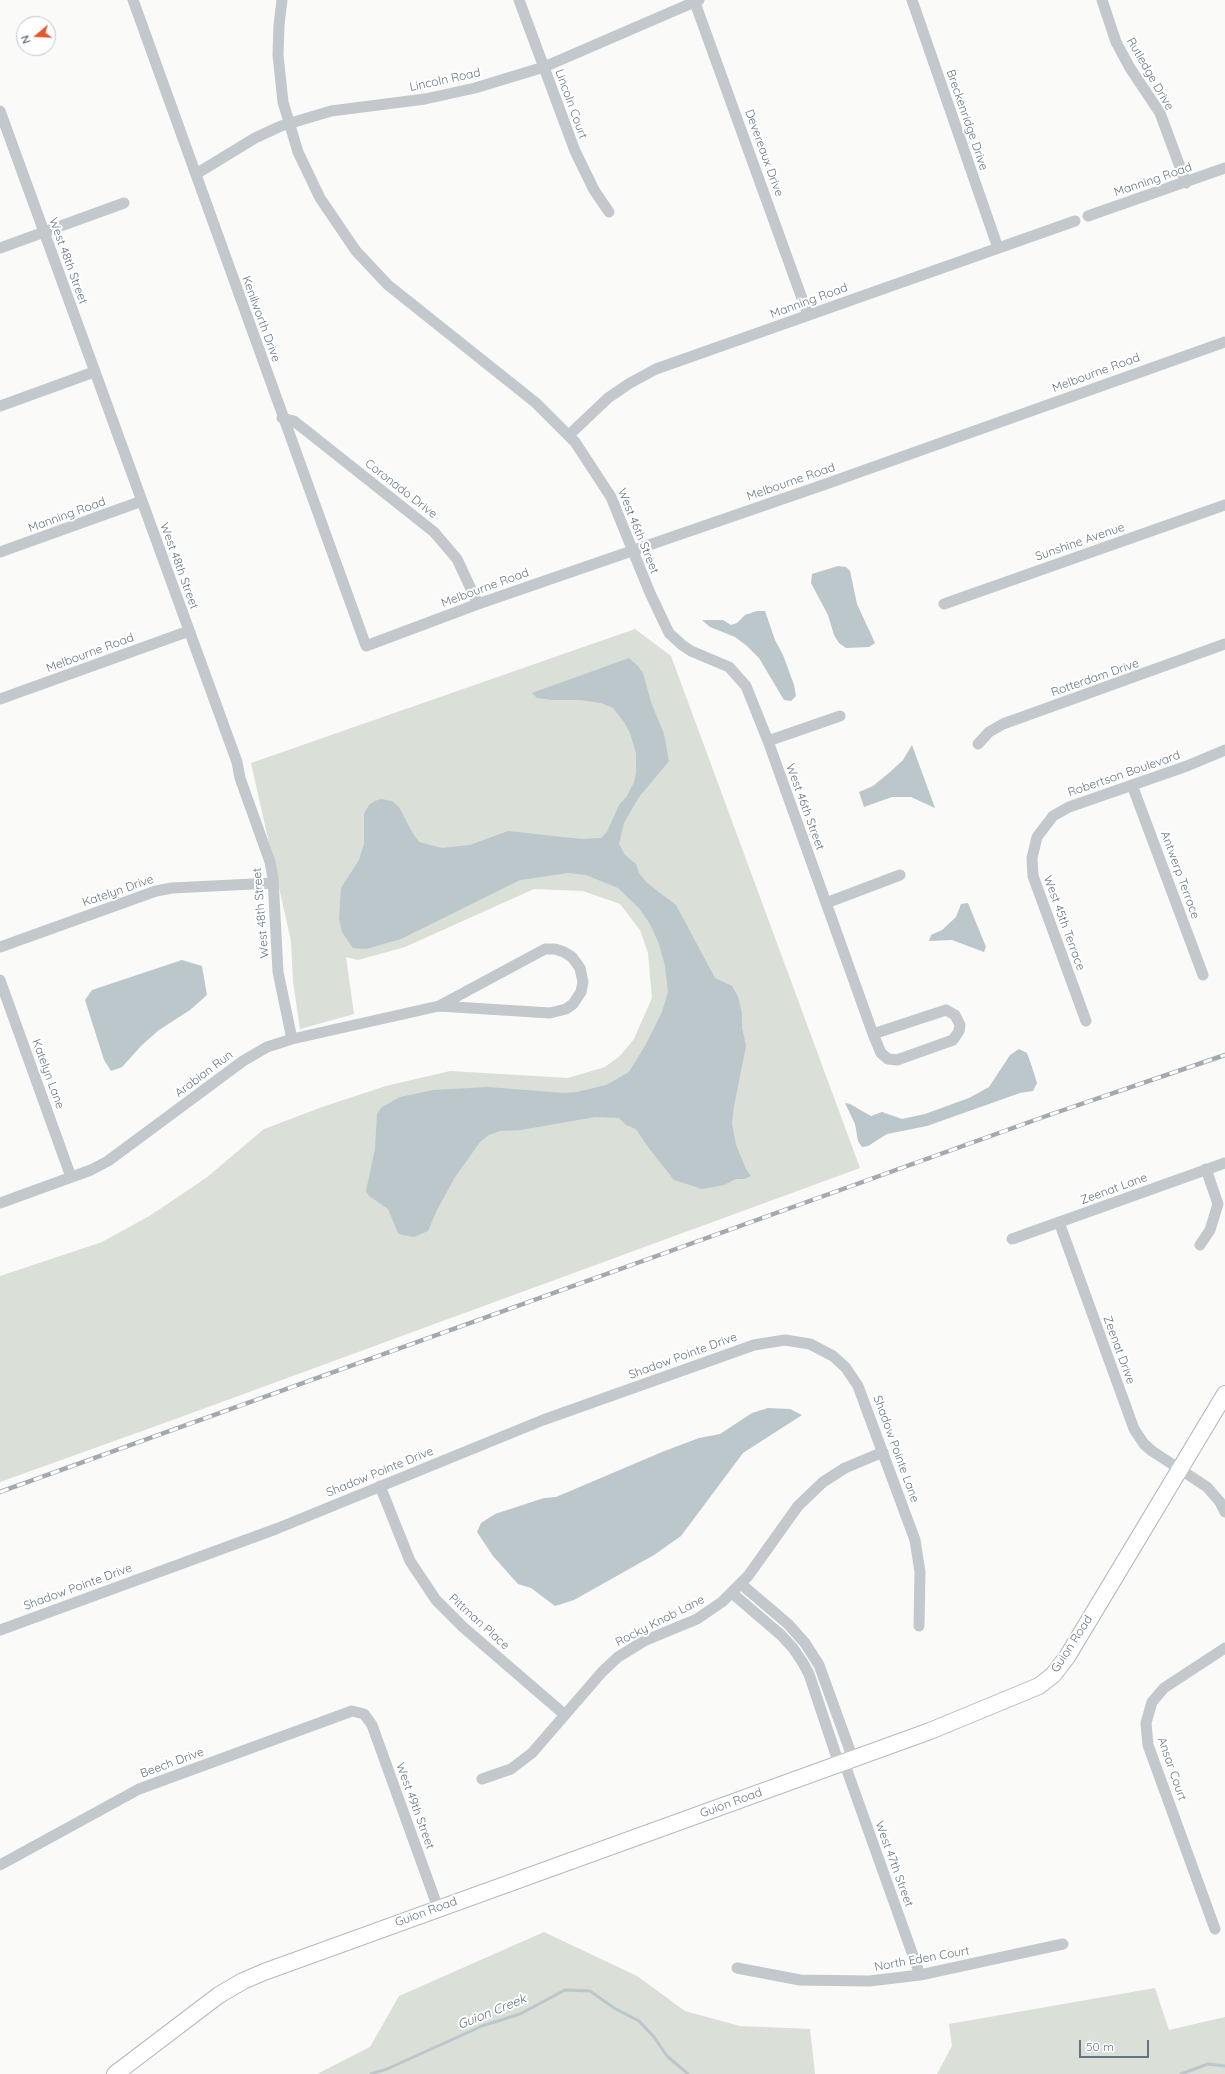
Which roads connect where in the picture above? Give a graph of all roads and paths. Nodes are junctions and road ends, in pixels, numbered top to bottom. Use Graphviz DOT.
graph roads {
  1 [pos="132,0"];
  2 [pos="282,0"];
  3 [pos="519,0"];
  4 [pos="912,0"];
  5 [pos="1102,0"];
  6 [pos="696,1"];
  7 [pos="544,67"];
  8 [pos="0,111"];
  9 [pos="289,123"];
  10 [pos="1225,168"];
  11 [pos="196,174"];
  12 [pos="1186,183"];
  13 [pos="124,203"];
  14 [pos="609,212"];
  15 [pos="1088,216"];
  16 [pos="1075,221"];
  17 [pos="44,232"];
  18 [pos="0,248"];
  19 [pos="998,248"];
  20 [pos="808,315"];
  21 [pos="1225,342"];
  22 [pos="94,372"];
  23 [pos="0,406"];
  24 [pos="282,418"];
  25 [pos="569,436"];
  26 [pos="142,501"];
  27 [pos="1224,509"];
  28 [pos="634,550"];
  29 [pos="0,552"];
  30 [pos="478,604"];
  31 [pos="944,604"];
  32 [pos="189,631"];
  33 [pos="1225,644"];
  34 [pos="366,646"];
  35 [pos="0,699"];
  36 [pos="840,716"];
  37 [pos="768,741"];
  38 [pos="978,744"];
  39 [pos="1225,750"];
  40 [pos="1132,785"];
  41 [pos="1040,833"];
  42 [pos="900,875"];
  43 [pos="273,883"];
  44 [pos="826,903"];
  45 [pos="0,947"];
  46 [pos="1203,975"];
  47 [pos="0,980"];
  48 [pos="439,1006"];
  49 [pos="1086,1021"];
  50 [pos="873,1034"];
  51 [pos="292,1039"];
  52 [pos="1225,1163"];
  53 [pos="1206,1169"];
  54 [pos="71,1177"];
  55 [pos="0,1203"];
  56 [pos="1059,1222"];
  57 [pos="1012,1239"];
  58 [pos="1200,1245"];
  59 [pos="770,1341"];
  60 [pos="1225,1394"];
  61 [pos="883,1452"];
  62 [pos="1179,1470"];
  63 [pos="380,1486"];
  64 [pos="1225,1512"];
  65 [pos="741,1584"];
  66 [pos="732,1593"];
  67 [pos="919,1626"];
  68 [pos="0,1630"];
  69 [pos="1225,1648"];
  70 [pos="364,1714"];
  71 [pos="566,1715"];
  72 [pos="845,1762"];
  73 [pos="482,1779"];
  74 [pos="0,1865"];
  75 [pos="438,1908"];
  76 [pos="1216,1928"];
  77 [pos="1063,1944"];
  78 [pos="737,1968"];
  79 [pos="920,1975"];
  80 [pos="115,2074"];
  1 -- 11 [label="street, Kenilworth Drive"];
  2 -- 9 [label="street, West 46th Street"];
  3 -- 7 [label="street, Lincoln Court"];
  4 -- 19 [label="street, Breckenridge Drive"];
  5 -- 12 [label="street, Rutledge Drive"];
  6 -- 7 [label="street, Lincoln Road"];
  6 -- 20 [label="street, Devereaux Drive"];
  7 -- 9 [label="street, Lincoln Road"];
  7 -- 14 [label="street, Lincoln Court"];
  8 -- 17 [label="street, West 48th Street"];
  9 -- 11 [label="street, Lincoln Road"];
  9 -- 25 [label="street, West 46th Street"];
  10 -- 12 [label="street, Manning Road"];
  11 -- 24 [label="street, Kenilworth Drive"];
  12 -- 15 [label="street, Manning Road"];
  13 -- 17 [label="street"];
  16 -- 19 [label="street, Manning Road"];
  17 -- 18 [label="street"];
  17 -- 22 [label="street, West 48th Street"];
  19 -- 20 [label="street, Manning Road"];
  20 -- 25 [label="street, Manning Road"];
  21 -- 28 [label="street, Melbourne Road"];
  22 -- 23 [label="street"];
  22 -- 26 [label="street, West 48th Street"];
  24 -- 30 [label="street, Coronado Drive"];
  24 -- 34 [label="street, Kenilworth Drive"];
  25 -- 28 [label="street, West 46th Street"];
  26 -- 29 [label="street, Manning Road"];
  26 -- 32 [label="street, West 48th Street"];
  27 -- 31 [label="street, Sunshine Avenue"];
  28 -- 30 [label="street, Melbourne Road"];
  28 -- 37 [label="street, West 46th Street"];
  30 -- 34 [label="street, Melbourne Road"];
  32 -- 35 [label="street, Melbourne Road"];
  32 -- 43 [label="street, West 48th Street"];
  33 -- 38 [label="street, Rotterdam Drive"];
  36 -- 37 [label="street"];
  37 -- 44 [label="street, West 46th Street"];
  39 -- 40 [label="street, Robertson Boulevard"];
  40 -- 41 [label="street, Robertson Boulevard"];
  40 -- 46 [label="street, Antwerp Terrace"];
  41 -- 49 [label="street, West 45th Terrace"];
  42 -- 44 [label="street"];
  43 -- 45 [label="street, Katelyn Drive"];
  43 -- 51 [label="street, West 48th Street"];
  44 -- 50 [label="street, West 46th Street"];
  47 -- 54 [label="street, Katelyn Lane"];
  48 -- 48 [label="street, Arabian Run"];
  48 -- 51 [label="street, Arabian Run"];
  50 -- 50 [label="street, West 46th Street"];
  51 -- 54 [label="street, Arabian Run"];
  52 -- 53 [label="street, Zeenat Lane"];
  53 -- 56 [label="street, Zeenat Lane"];
  53 -- 58 [label="street"];
  54 -- 55 [label="street, Arabian Run"];
  56 -- 57 [label="street, Zeenat Lane"];
  56 -- 62 [label="street, Zeenat Drive"];
  59 -- 61 [label="street, Shadow Pointe Lane"];
  59 -- 63 [label="street, Shadow Pointe Drive"];
  60 -- 62 [label="street, Guion Road"];
  61 -- 65 [label="street, Rocky Knob Lane"];
  61 -- 67 [label="street, Shadow Pointe Lane"];
  62 -- 64 [label="street, Zeenat Drive"];
  62 -- 72 [label="street, Guion Road"];
  63 -- 68 [label="street, Shadow Pointe Drive"];
  63 -- 71 [label="street, Pittman Place"];
  65 -- 66 [label="street, Rocky Knob Lane"];
  65 -- 72 [label="street, West 47th Street"];
  66 -- 71 [label="street, Rocky Knob Lane"];
  66 -- 72 [label="street, West 47th Street"];
  69 -- 76 [label="street, Ansar Court"];
  70 -- 74 [label="street, Beech Drive"];
  70 -- 75 [label="street, West 49th Street"];
  71 -- 73 [label="street, Rocky Knob Lane"];
  72 -- 75 [label="street, Guion Road"];
  72 -- 79 [label="street, West 47th Street"];
  75 -- 80 [label="street, Guion Road"];
  77 -- 79 [label="street, North Eden Court"];
  78 -- 79 [label="street, North Eden Court"];
}
